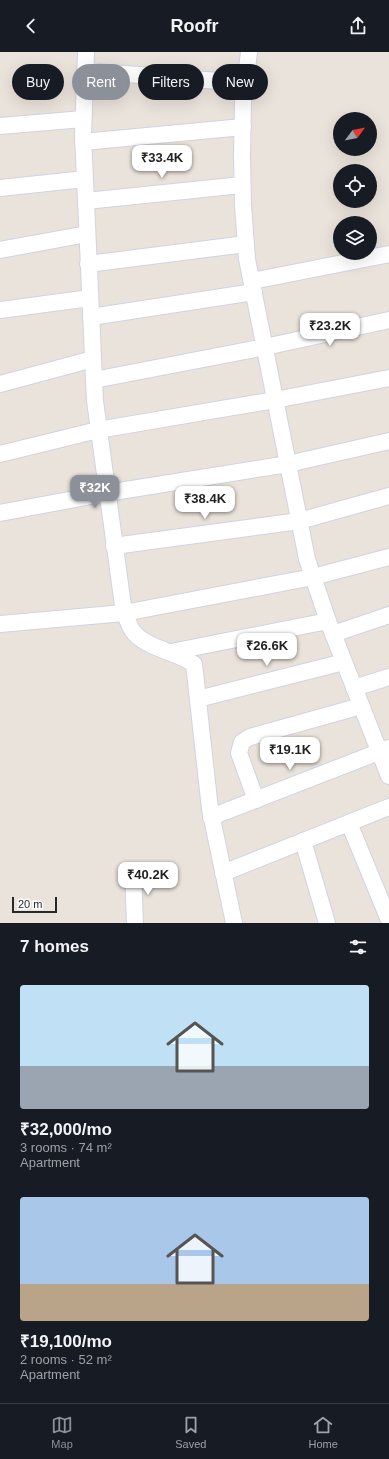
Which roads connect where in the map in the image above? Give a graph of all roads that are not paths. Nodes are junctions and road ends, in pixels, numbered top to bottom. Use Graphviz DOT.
graph roads {
  1 [pos="86,52"];
  2 [pos="250,52"];
  3 [pos="85,64"];
  4 [pos="248,64"];
  5 [pos="130,74"];
  6 [pos="212,80"];
  7 [pos="84,100"];
  8 [pos="243,100"];
  9 [pos="83,119"];
  10 [pos="0,126"];
  11 [pos="243,127"];
  12 [pos="83,142"];
  13 [pos="85,179"];
  14 [pos="242,185"];
  15 [pos="0,188"];
  16 [pos="86,201"];
  17 [pos="87,234"];
  18 [pos="246,244"];
  19 [pos="0,250"];
  20 [pos="389,254"];
  21 [pos="88,264"];
  22 [pos="253,287"];
  23 [pos="90,298"];
  24 [pos="0,310"];
  25 [pos="91,317"];
  26 [pos="389,320"];
  27 [pos="265,347"];
  28 [pos="93,359"];
  29 [pos="389,378"];
  30 [pos="94,380"];
  31 [pos="0,384"];
  32 [pos="275,400"];
  33 [pos="98,430"];
  34 [pos="389,441"];
  35 [pos="0,454"];
  36 [pos="288,464"];
  37 [pos="107,493"];
  38 [pos="389,496"];
  39 [pos="0,513"];
  40 [pos="300,521"];
  41 [pos="114,546"];
  42 [pos="389,557"];
  43 [pos="313,577"];
  44 [pos="124,613"];
  45 [pos="389,615"];
  46 [pos="0,624"];
  47 [pos="330,627"];
  48 [pos="171,652"];
  49 [pos="344,662"];
  50 [pos="389,676"];
  51 [pos="354,688"];
  52 [pos="198,699"];
  53 [pos="361,706"];
  54 [pos="384,750"];
  55 [pos="389,776"];
  56 [pos="256,800"];
  57 [pos="389,807"];
  58 [pos="211,817"];
  59 [pos="349,823"];
  60 [pos="303,841"];
  61 [pos="133,871"];
  62 [pos="224,873"];
  63 [pos="389,920"];
  64 [pos="135,923"];
  65 [pos="234,923"];
  66 [pos="327,923"];
  1 -- 3 [label="street"];
  2 -- 4 [label="street"];
  5 -- 6 [label="street"];
  7 -- 9 [label="street"];
  8 -- 11 [label="street"];
  9 -- 10 [label="street"];
  9 -- 12 [label="street"];
  11 -- 12 [label="street"];
  11 -- 14 [label="street"];
  12 -- 13 [label="street"];
  13 -- 15 [label="street"];
  13 -- 16 [label="street"];
  14 -- 16 [label="street"];
  14 -- 18 [label="street"];
  16 -- 17 [label="street"];
  17 -- 19 [label="street"];
  17 -- 21 [label="street"];
  18 -- 21 [label="street"];
  18 -- 22 [label="street"];
  20 -- 22 [label="street"];
  21 -- 23 [label="street"];
  22 -- 25 [label="street"];
  22 -- 27 [label="street"];
  23 -- 24 [label="street"];
  23 -- 25 [label="street"];
  25 -- 28 [label="street"];
  26 -- 27 [label="street"];
  27 -- 30 [label="street"];
  27 -- 32 [label="street"];
  28 -- 30 [label="street"];
  28 -- 31 [label="street"];
  29 -- 32 [label="street"];
  30 -- 33 [label="street"];
  32 -- 33 [label="street"];
  32 -- 36 [label="street"];
  33 -- 35 [label="street"];
  33 -- 37 [label="street"];
  34 -- 36 [label="street"];
  36 -- 37 [label="street"];
  36 -- 40 [label="street"];
  37 -- 39 [label="street"];
  37 -- 41 [label="street"];
  38 -- 40 [label="street"];
  40 -- 41 [label="street"];
  40 -- 43 [label="street"];
  41 -- 44 [label="street"];
  42 -- 43 [label="street"];
  43 -- 44 [label="street"];
  43 -- 47 [label="street"];
  44 -- 46 [label="street"];
  44 -- 48 [label="street"];
  45 -- 47 [label="street"];
  47 -- 48 [label="street"];
  47 -- 49 [label="street"];
  48 -- 52 [label="street"];
  49 -- 51 [label="street"];
  49 -- 52 [label="street"];
  50 -- 51 [label="street"];
  51 -- 53 [label="street"];
  52 -- 58 [label="street"];
  53 -- 54 [label="street"];
  53 -- 56 [label="street"];
  54 -- 55 [label="street"];
  54 -- 56 [label="street"];
  56 -- 58 [label="street"];
  57 -- 59 [label="street"];
  58 -- 62 [label="street"];
  59 -- 60 [label="street"];
  59 -- 63 [label="street"];
  60 -- 62 [label="street"];
  60 -- 66 [label="street"];
  61 -- 64 [label="street"];
  62 -- 65 [label="street"];
}
